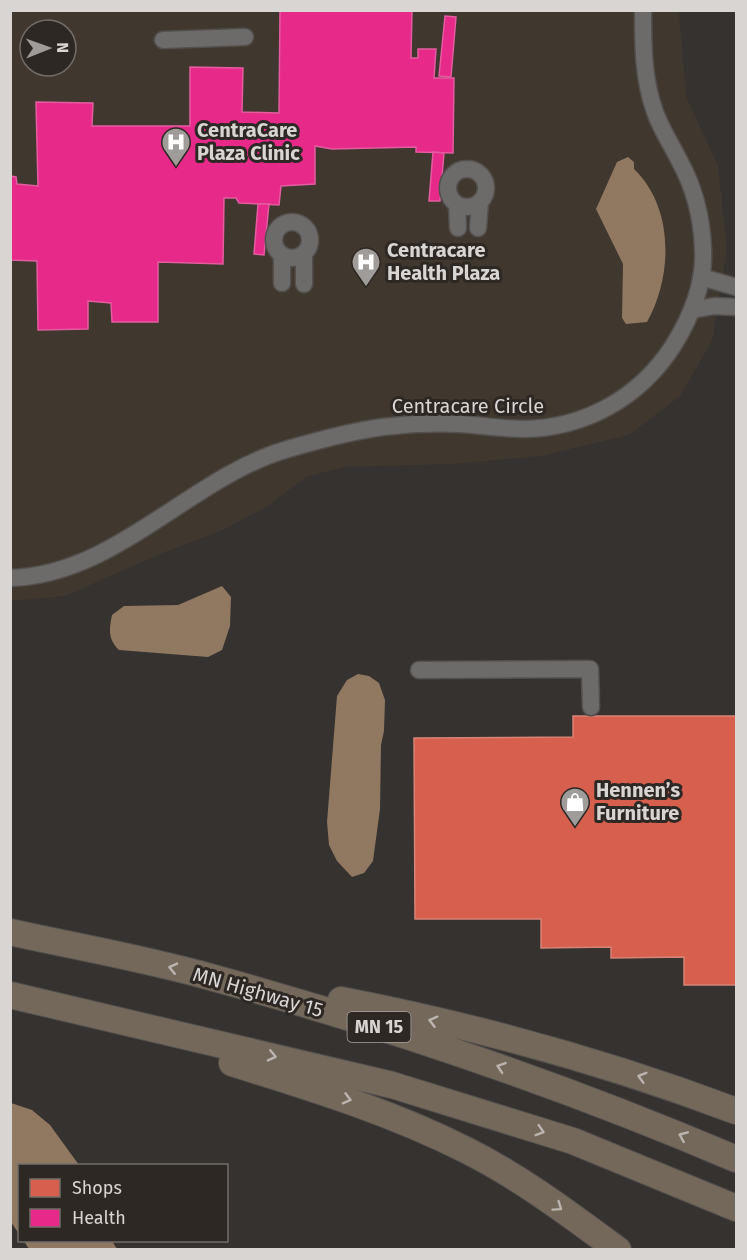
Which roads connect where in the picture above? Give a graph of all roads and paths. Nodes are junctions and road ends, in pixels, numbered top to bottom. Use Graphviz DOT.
graph roads {
  1 [pos="643,10"];
  2 [pos="245,37"];
  3 [pos="163,40"];
  4 [pos="480,201"];
  5 [pos="457,205"];
  6 [pos="458,228"];
  7 [pos="478,228"];
  8 [pos="304,254"];
  9 [pos="282,256"];
  10 [pos="701,277"];
  11 [pos="282,283"];
  12 [pos="303,284"];
  13 [pos="736,287"];
  14 [pos="736,307"];
  15 [pos="692,310"];
  16 [pos="10,578"];
  17 [pos="420,670"];
  18 [pos="591,706"];
  19 [pos="10,932"];
  20 [pos="201,975"];
  21 [pos="10,995"];
  22 [pos="736,1111"];
  23 [pos="736,1159"];
  24 [pos="736,1208"];
  25 [pos="618,1250"];
  1 -- 10 [label="street, Centracare Circle"];
  2 -- 3 [label="street"];
  4 -- 5 [label="street"];
  4 -- 5 [label="street"];
  4 -- 7 [label="street"];
  5 -- 6 [label="street"];
  8 -- 9 [label="street"];
  8 -- 9 [label="street"];
  8 -- 12 [label="street"];
  9 -- 11 [label="street"];
  10 -- 13 [label="street"];
  10 -- 15 [label="street, Centracare Circle"];
  14 -- 15 [label="street"];
  15 -- 16 [label="street, Centracare Circle"];
  17 -- 18 [label="street"];
  20 -- 19 [label="highway, MN Highway 15 / MN 15, one-way"];
  22 -- 20 [label="highway, one-way"];
  23 -- 20 [label="highway, MN Highway 15 / MN 15, one-way"];
  21 -- 24 [label="highway, one-way"];
  21 -- 25 [label="highway, one-way"];
}
